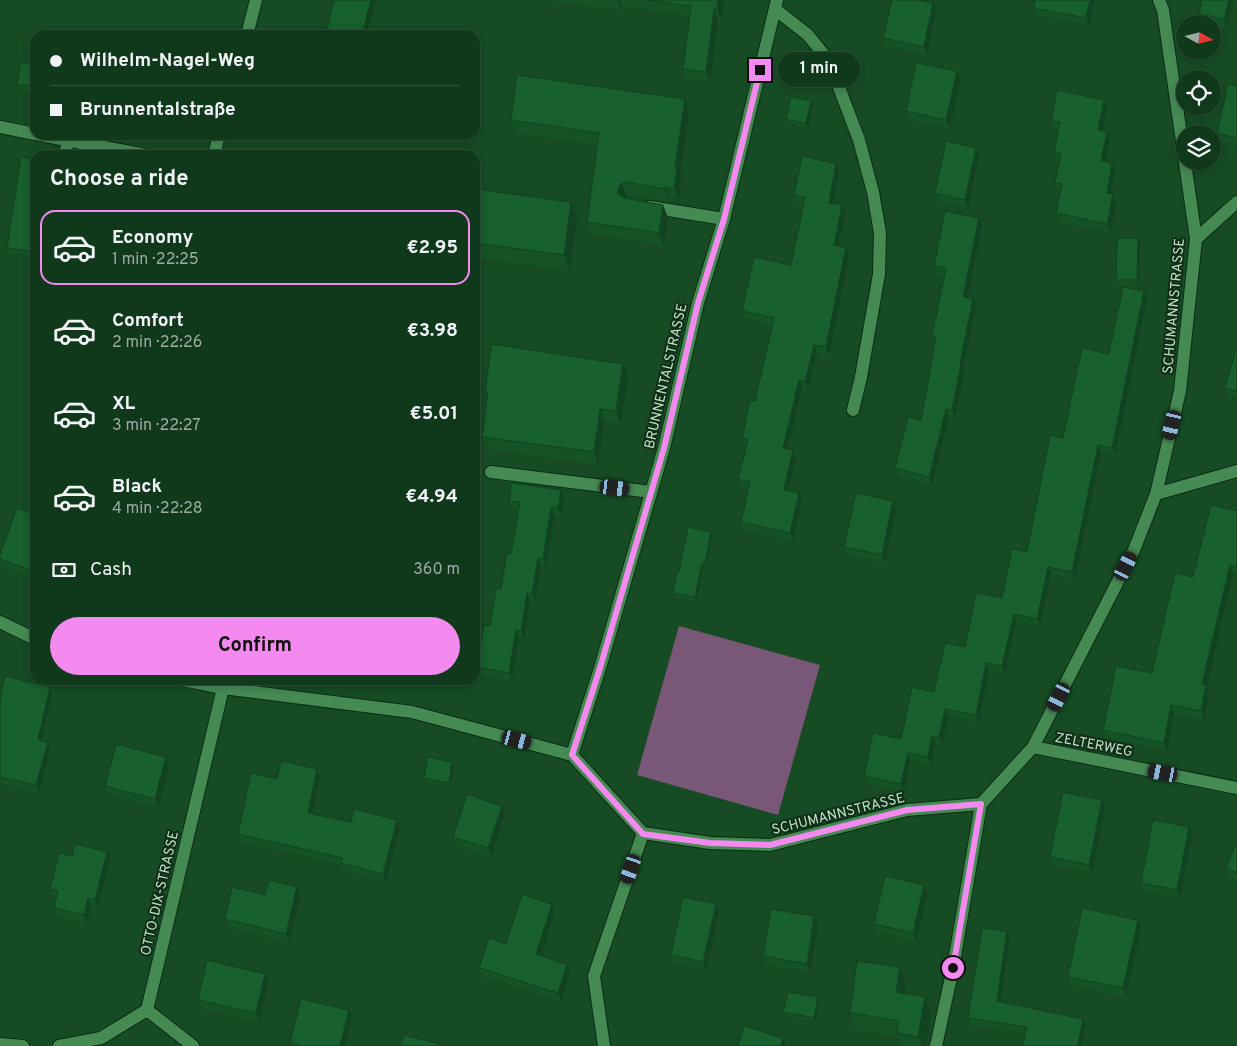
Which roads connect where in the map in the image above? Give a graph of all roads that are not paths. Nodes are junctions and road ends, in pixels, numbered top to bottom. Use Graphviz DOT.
graph roads {
  1 [pos="256,0"];
  2 [pos="1159,0"];
  3 [pos="776,4"];
  4 [pos="248,30"];
  5 [pos="0,127"];
  6 [pos="30,133"];
  7 [pos="68,140"];
  8 [pos="66,150"];
  9 [pos="120,150"];
  10 [pos="1237,202"];
  11 [pos="639,205"];
  12 [pos="724,219"];
  13 [pos="1196,239"];
  14 [pos="853,410"];
  15 [pos="1237,471"];
  16 [pos="491,472"];
  17 [pos="651,492"];
  18 [pos="1156,494"];
  19 [pos="0,622"];
  20 [pos="30,637"];
  21 [pos="208,685"];
  22 [pos="223,688"];
  23 [pos="1033,747"];
  24 [pos="572,755"];
  25 [pos="1237,788"];
  26 [pos="981,804"];
  27 [pos="643,834"];
  28 [pos="147,1010"];
  29 [pos="0,1044"];
  30 [pos="23,1046"];
  31 [pos="59,1046"];
  32 [pos="193,1046"];
  33 [pos="604,1046"];
  34 [pos="936,1046"];
  1 -- 4 [label="street"];
  2 -- 13 [label="street, SCHUMANNSTRASSE"];
  3 -- 12 [label="street, BRUNNENTALSTRASSE"];
  3 -- 14 [label="street"];
  5 -- 6 [label="street"];
  7 -- 8 [label="street"];
  7 -- 9 [label="street"];
  10 -- 13 [label="street"];
  11 -- 12 [label="street"];
  12 -- 17 [label="street, BRUNNENTALSTRASSE"];
  13 -- 18 [label="street, SCHUMANNSTRASSE"];
  15 -- 18 [label="street"];
  16 -- 17 [label="street"];
  17 -- 24 [label="street, BRUNNENTALSTRASSE"];
  18 -- 23 [label="street, SCHUMANNSTRASSE"];
  19 -- 20 [label="street"];
  21 -- 22 [label="street"];
  22 -- 24 [label="street"];
  22 -- 28 [label="street, OTTO-DIX-STRASSE"];
  23 -- 25 [label="street, ZELTERWEG"];
  23 -- 26 [label="street, SCHUMANNSTRASSE"];
  24 -- 27 [label="street"];
  26 -- 27 [label="street, SCHUMANNSTRASSE"];
  26 -- 34 [label="street"];
  27 -- 33 [label="street"];
  28 -- 31 [label="street"];
  28 -- 32 [label="street"];
  29 -- 30 [label="street"];
}
